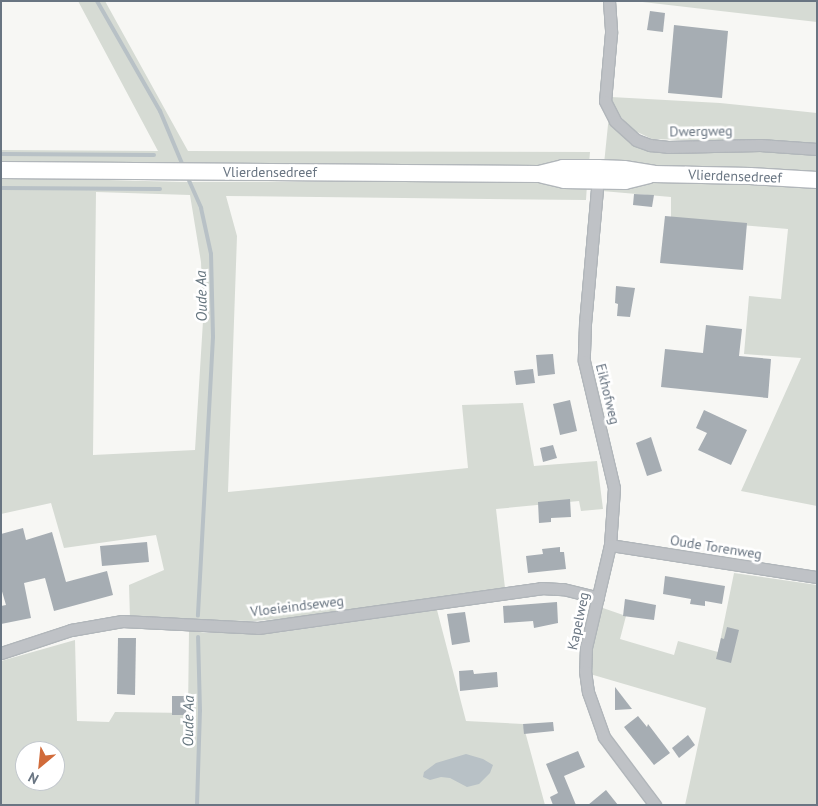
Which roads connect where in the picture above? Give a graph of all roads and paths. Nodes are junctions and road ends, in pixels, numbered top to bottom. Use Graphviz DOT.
graph roads {
  1 [pos="609,1"];
  2 [pos="817,149"];
  3 [pos="1,170"];
  4 [pos="817,180"];
  5 [pos="597,189"];
  6 [pos="610,545"];
  7 [pos="817,577"];
  8 [pos="598,598"];
  9 [pos="1,653"];
  10 [pos="655,805"];
  1 -- 2 [label="street, Dwergweg"];
  3 -- 4 [label="main road, Vlierdensedreef"];
  5 -- 6 [label="street, Eikhofweg"];
  6 -- 7 [label="street, Oude Torenweg"];
  6 -- 8 [label="street, Kapelweg"];
  8 -- 9 [label="street, Vloeieindseweg"];
  8 -- 10 [label="street, Kapelweg"];
}
